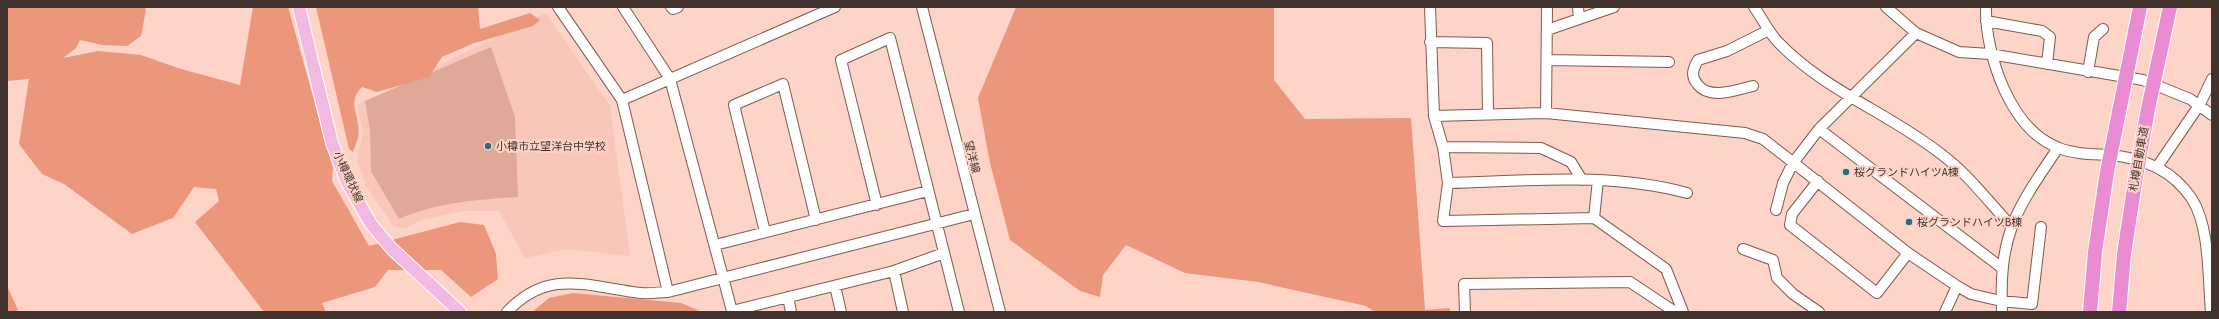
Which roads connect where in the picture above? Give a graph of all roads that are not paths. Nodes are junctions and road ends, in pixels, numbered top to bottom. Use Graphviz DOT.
graph roads {
  1 [pos="299,7"];
  2 [pos="558,7"];
  3 [pos="623,7"];
  4 [pos="671,7"];
  5 [pos="678,7"];
  6 [pos="835,7"];
  7 [pos="922,7"];
  8 [pos="1430,7"];
  9 [pos="1547,7"];
  10 [pos="1578,7"];
  11 [pos="1614,7"];
  12 [pos="1754,7"];
  13 [pos="1886,7"];
  14 [pos="1986,7"];
  15 [pos="2140,7"];
  16 [pos="2170,7"];
  17 [pos="1580,19"];
  18 [pos="1986,21"];
  19 [pos="2103,29"];
  20 [pos="1547,30"];
  21 [pos="1769,30"];
  22 [pos="1916,33"];
  23 [pos="1430,42"];
  24 [pos="1990,54"];
  25 [pos="1547,60"];
  26 [pos="1669,62"];
  27 [pos="2048,64"];
  28 [pos="2088,72"];
  29 [pos="670,79"];
  30 [pos="2212,79"];
  31 [pos="1753,86"];
  32 [pos="1851,97"];
  33 [pos="622,100"];
  34 [pos="2200,104"];
  35 [pos="1546,113"];
  36 [pos="1488,114"];
  37 [pos="2212,114"];
  38 [pos="1434,116"];
  39 [pos="1819,129"];
  40 [pos="1443,147"];
  41 [pos="2058,148"];
  42 [pos="1793,163"];
  43 [pos="2158,167"];
  44 [pos="1582,180"];
  45 [pos="1598,180"];
  46 [pos="1818,182"];
  47 [pos="1448,183"];
  48 [pos="928,191"];
  49 [pos="1687,193"];
  50 [pos="877,204"];
  51 [pos="1776,210"];
  52 [pos="974,214"];
  53 [pos="1594,218"];
  54 [pos="816,220"];
  55 [pos="936,223"];
  56 [pos="2011,226"];
  57 [pos="2041,227"];
  58 [pos="766,232"];
  59 [pos="715,245"];
  60 [pos="1743,249"];
  61 [pos="944,253"];
  62 [pos="1908,253"];
  63 [pos="2002,268"];
  64 [pos="894,271"];
  65 [pos="722,278"];
  66 [pos="835,286"];
  67 [pos="1956,286"];
  68 [pos="668,292"];
  69 [pos="788,297"];
  70 [pos="2001,301"];
  71 [pos="460,312"];
  72 [pos="507,312"];
  73 [pos="791,312"];
  74 [pos="841,312"];
  75 [pos="903,312"];
  76 [pos="959,312"];
  77 [pos="1000,312"];
  78 [pos="1465,312"];
  79 [pos="1675,312"];
  80 [pos="1683,312"];
  81 [pos="1819,312"];
  82 [pos="1945,312"];
  83 [pos="2002,312"];
  84 [pos="2090,312"];
  85 [pos="2119,312"];
  86 [pos="2211,312"];
  1 -- 71 [label="main road, 小樽環状線"];
  2 -- 33 [label="street"];
  3 -- 29 [label="street"];
  4 -- 5 [label="street"];
  6 -- 29 [label="street"];
  7 -- 52 [label="street, 望洋線"];
  8 -- 23 [label="street"];
  9 -- 20 [label="street"];
  10 -- 17 [label="street"];
  11 -- 17 [label="street"];
  12 -- 21 [label="street"];
  13 -- 22 [label="street"];
  14 -- 18 [label="street"];
  15 -- 84 [label="highway, bridge"];
  16 -- 85 [label="highway, 札樽自動車道, bridge"];
  17 -- 20 [label="street"];
  18 -- 24 [label="street"];
  18 -- 27 [label="street"];
  19 -- 28 [label="street"];
  20 -- 25 [label="street"];
  21 -- 31 [label="street"];
  21 -- 32 [label="street"];
  22 -- 24 [label="street"];
  22 -- 32 [label="street"];
  23 -- 36 [label="street"];
  23 -- 38 [label="street"];
  24 -- 27 [label="street"];
  24 -- 41 [label="street"];
  25 -- 26 [label="street"];
  25 -- 35 [label="street"];
  27 -- 28 [label="street"];
  28 -- 34 [label="street"];
  29 -- 33 [label="street"];
  29 -- 59 [label="street"];
  30 -- 34 [label="street"];
  32 -- 39 [label="street"];
  32 -- 56 [label="street"];
  33 -- 68 [label="street"];
  34 -- 37 [label="street"];
  34 -- 43 [label="street"];
  35 -- 36 [label="street"];
  35 -- 42 [label="street"];
  36 -- 38 [label="street"];
  38 -- 40 [label="street"];
  39 -- 42 [label="street"];
  39 -- 63 [label="street"];
  40 -- 44 [label="street"];
  40 -- 47 [label="street"];
  41 -- 43 [label="street"];
  41 -- 56 [label="street"];
  42 -- 46 [label="street"];
  42 -- 51 [label="street"];
  43 -- 86 [label="street"];
  44 -- 45 [label="street"];
  44 -- 47 [label="street"];
  45 -- 49 [label="street"];
  45 -- 53 [label="street"];
  46 -- 62 [label="street"];
  46 -- 62 [label="street"];
  47 -- 53 [label="street"];
  48 -- 50 [label="street"];
  48 -- 50 [label="street"];
  48 -- 55 [label="street"];
  50 -- 54 [label="street"];
  52 -- 55 [label="street"];
  52 -- 77 [label="street, 望洋線"];
  53 -- 80 [label="street"];
  54 -- 58 [label="street"];
  54 -- 58 [label="street"];
  55 -- 61 [label="street"];
  55 -- 65 [label="street"];
  56 -- 63 [label="street"];
  57 -- 70 [label="street"];
  58 -- 59 [label="street"];
  59 -- 65 [label="street"];
  60 -- 81 [label="street"];
  61 -- 64 [label="street"];
  61 -- 76 [label="street"];
  62 -- 67 [label="street"];
  63 -- 70 [label="street"];
  64 -- 66 [label="street"];
  64 -- 75 [label="street"];
  65 -- 68 [label="street"];
  65 -- 69 [label="street"];
  66 -- 69 [label="street"];
  66 -- 74 [label="street"];
  67 -- 70 [label="street"];
  67 -- 82 [label="street"];
  68 -- 72 [label="street"];
  69 -- 73 [label="street"];
  70 -- 83 [label="street"];
  78 -- 79 [label="street"];
}
